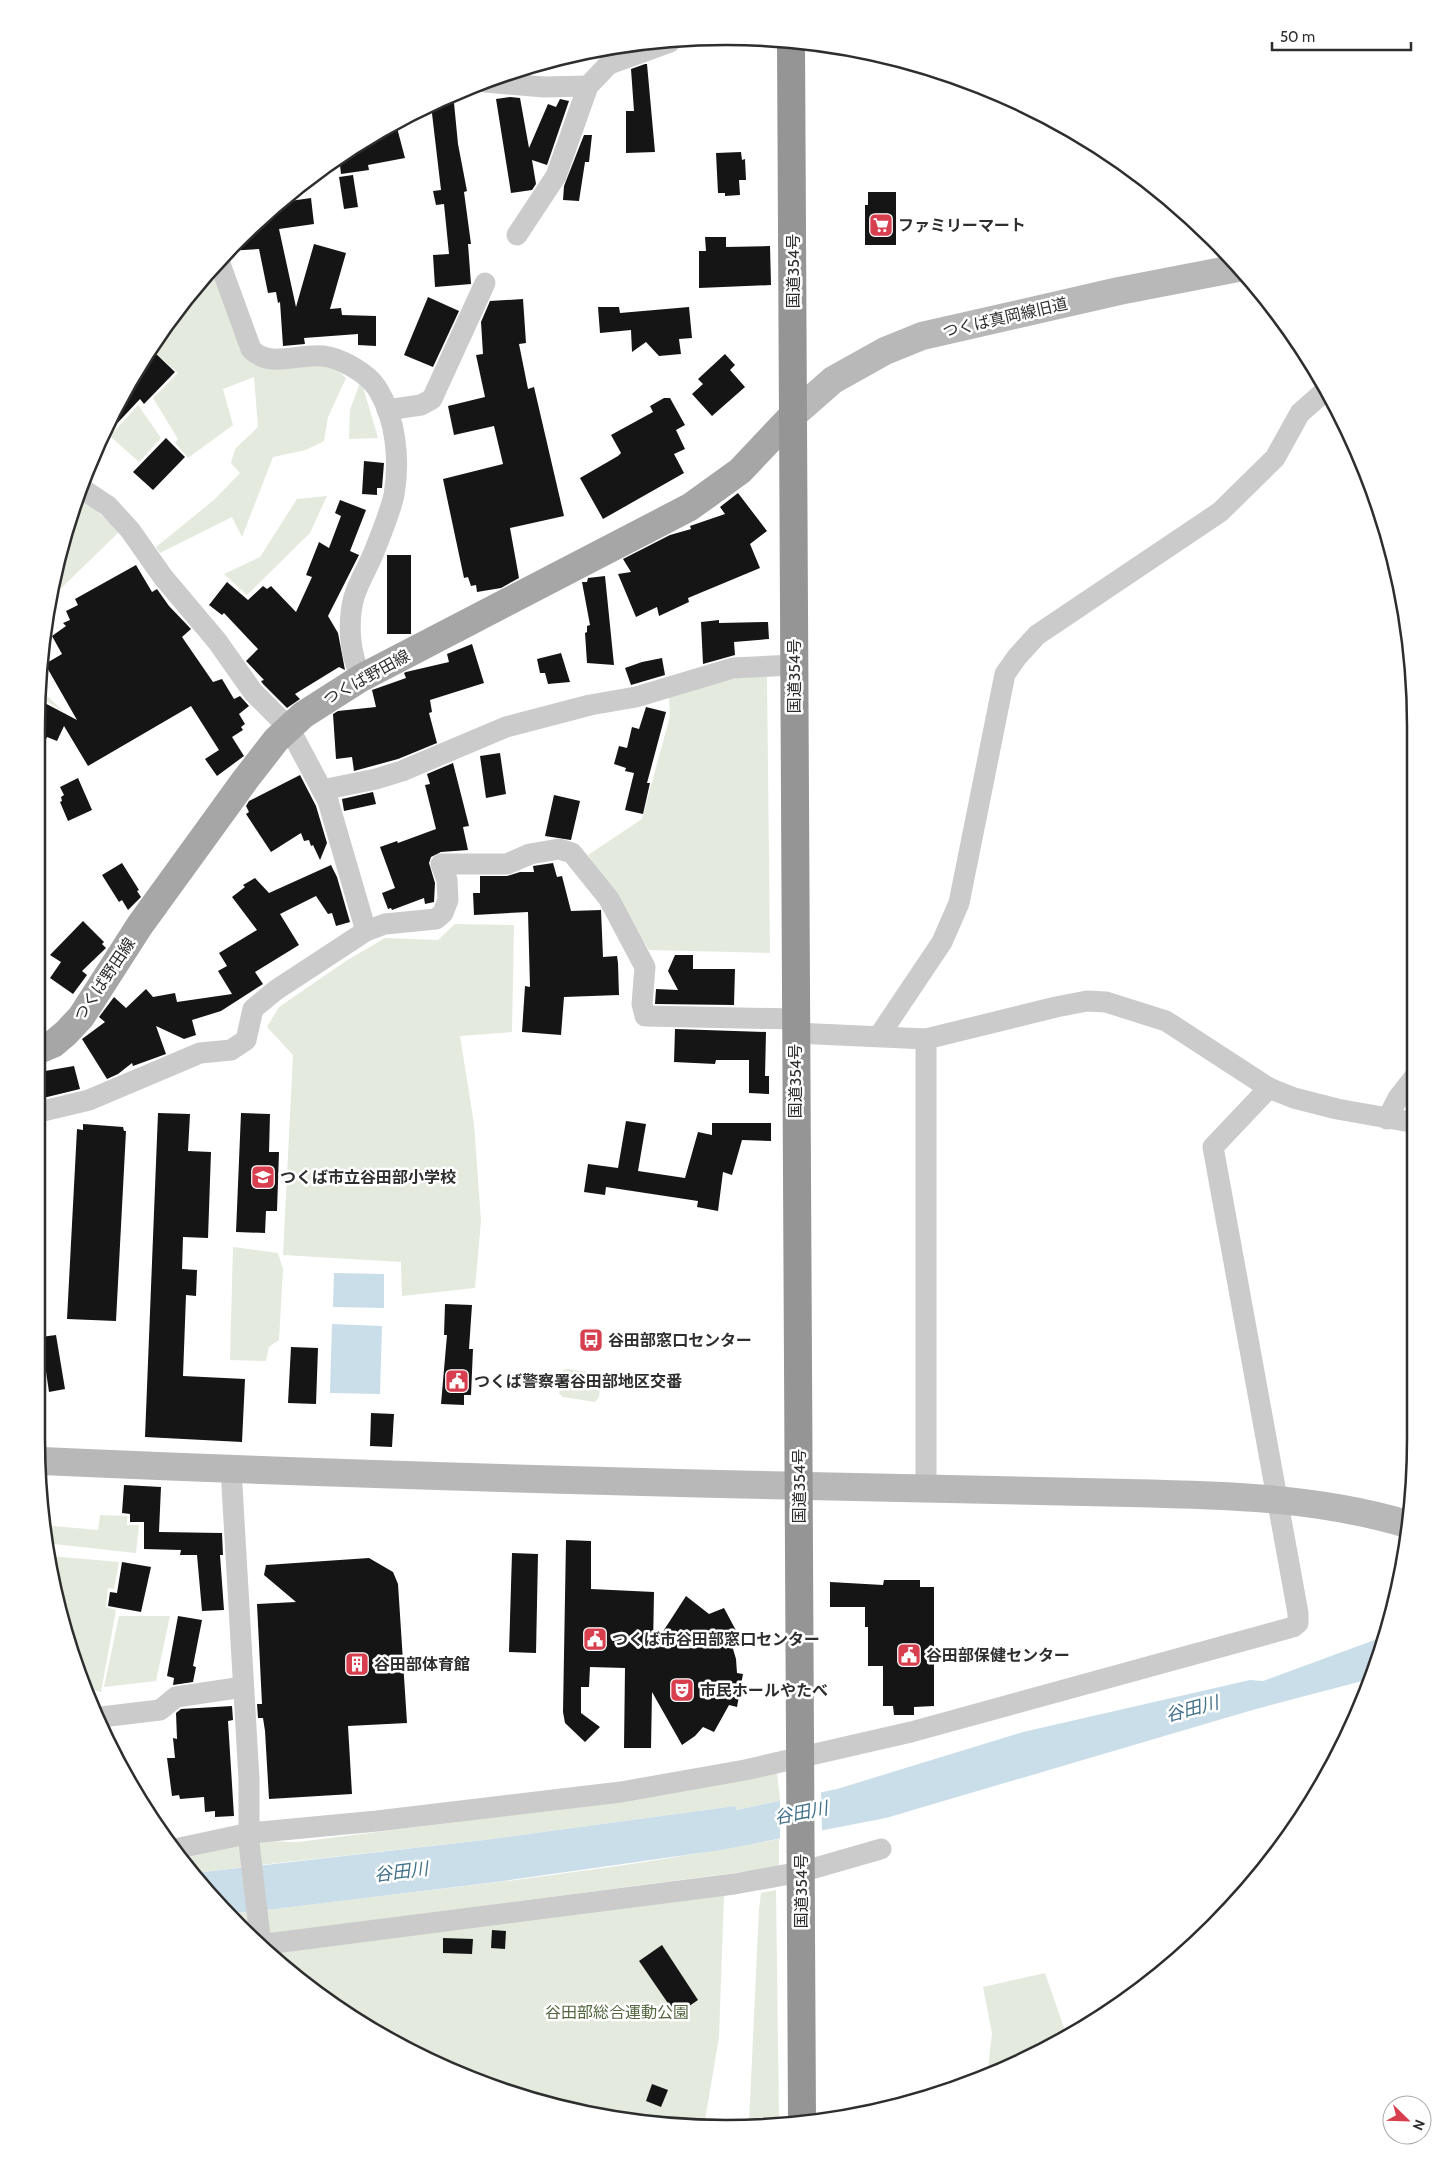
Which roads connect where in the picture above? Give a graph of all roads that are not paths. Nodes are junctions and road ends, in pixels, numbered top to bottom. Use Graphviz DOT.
graph roads {
  1 [pos="791,48"];
  2 [pos="612,55"];
  3 [pos="501,83"];
  4 [pos="588,86"];
  5 [pos="517,235"];
  6 [pos="222,268"];
  7 [pos="1231,269"];
  8 [pos="485,283"];
  9 [pos="1321,395"];
  10 [pos="387,410"];
  11 [pos="792,416"];
  12 [pos="87,492"];
  13 [pos="794,665"];
  14 [pos="361,678"];
  15 [pos="289,728"];
  16 [pos="322,790"];
  17 [pos="366,931"];
  18 [pos="795,1026"];
  19 [pos="880,1036"];
  20 [pos="926,1039"];
  21 [pos="45,1047"];
  22 [pos="1407,1086"];
  23 [pos="1269,1088"];
  24 [pos="45,1111"];
  25 [pos="1388,1119"];
  26 [pos="1407,1122"];
  27 [pos="45,1461"];
  28 [pos="231,1470"];
  29 [pos="800,1486"];
  30 [pos="926,1489"];
  31 [pos="1276,1500"];
  32 [pos="1402,1522"];
  33 [pos="243,1688"];
  34 [pos="104,1717"];
  35 [pos="799,1764"];
  36 [pos="250,1838"];
  37 [pos="182,1848"];
  38 [pos="881,1849"];
  39 [pos="801,1866"];
  40 [pos="259,1935"];
  41 [pos="266,1941"];
  42 [pos="802,2115"];
  1 -- 11 [label="highway, 国道354号"];
  2 -- 4 [label="street"];
  3 -- 4 [label="street"];
  4 -- 5 [label="street"];
  6 -- 10 [label="street"];
  7 -- 11 [label="street, つくば真岡線旧道"];
  8 -- 10 [label="street"];
  9 -- 19 [label="street"];
  10 -- 14 [label="street"];
  11 -- 13 [label="highway, 国道354号"];
  11 -- 14 [label="main road, つくば野田線"];
  12 -- 15 [label="street"];
  13 -- 16 [label="street"];
  13 -- 18 [label="highway, 国道354号"];
  14 -- 15 [label="main road, つくば野田線"];
  15 -- 16 [label="street"];
  15 -- 21 [label="main road, つくば野田線"];
  16 -- 17 [label="street"];
  17 -- 18 [label="street"];
  17 -- 24 [label="street"];
  18 -- 19 [label="street"];
  18 -- 29 [label="highway, 国道354号"];
  19 -- 20 [label="street"];
  20 -- 23 [label="street"];
  20 -- 30 [label="street"];
  22 -- 25 [label="street"];
  23 -- 25 [label="street"];
  23 -- 31 [label="street"];
  25 -- 26 [label="street"];
  27 -- 28 [label="street"];
  28 -- 29 [label="street"];
  28 -- 33 [label="street"];
  29 -- 30 [label="street"];
  29 -- 35 [label="highway, 国道354号"];
  30 -- 31 [label="street"];
  31 -- 32 [label="street"];
  31 -- 35 [label="street"];
  33 -- 34 [label="street"];
  33 -- 36 [label="street"];
  35 -- 36 [label="street"];
  35 -- 39 [label="highway, 国道354号"];
  36 -- 37 [label="street"];
  36 -- 40 [label="street"];
  38 -- 39 [label="street"];
  39 -- 41 [label="street"];
  39 -- 42 [label="highway, 国道354号"];
}
